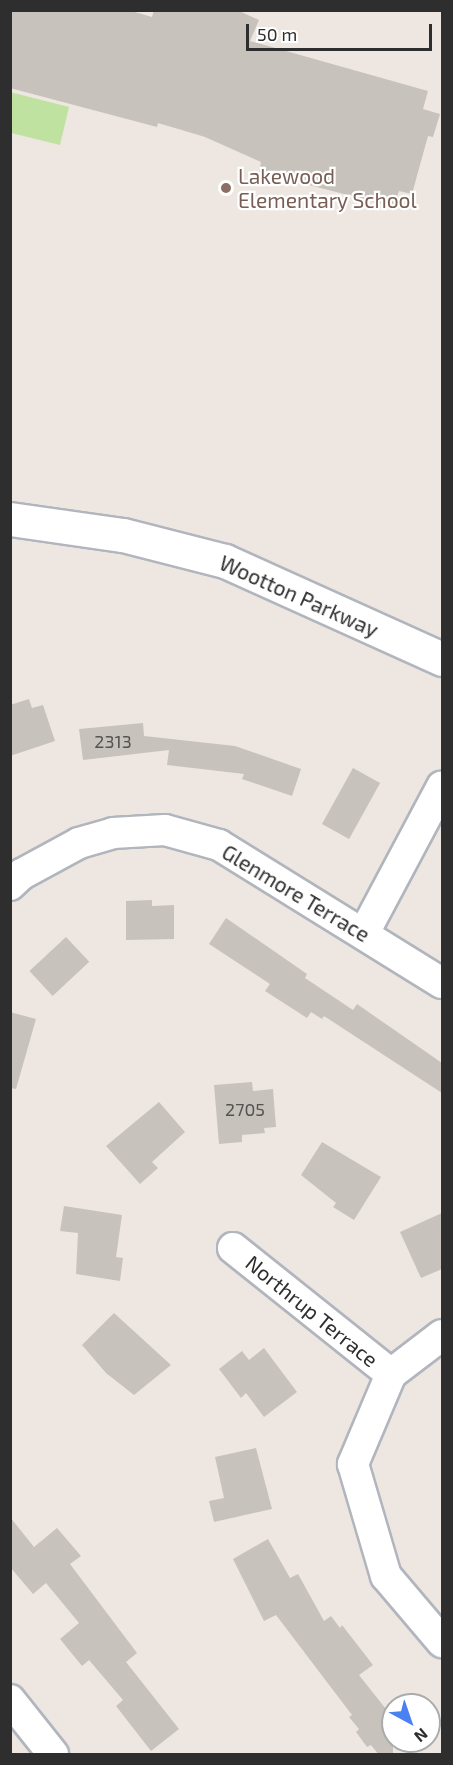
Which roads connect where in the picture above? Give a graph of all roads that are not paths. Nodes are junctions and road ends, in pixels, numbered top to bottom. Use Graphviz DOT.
graph roads {
  1 [pos="10,519"];
  2 [pos="442,659"];
  3 [pos="442,786"];
  4 [pos="10,885"];
  5 [pos="364,933"];
  6 [pos="442,983"];
  7 [pos="233,1248"];
  8 [pos="442,1335"];
  9 [pos="391,1374"];
  10 [pos="442,1642"];
  11 [pos="10,1700"];
  12 [pos="53,1755"];
  1 -- 2 [label="main road, Wootton Parkway"];
  3 -- 5 [label="street"];
  4 -- 5 [label="street, Glenmore Terrace"];
  5 -- 6 [label="street, Glenmore Terrace"];
  7 -- 9 [label="street, Northrup Terrace"];
  8 -- 9 [label="street"];
  9 -- 10 [label="street"];
  11 -- 12 [label="street"];
}
